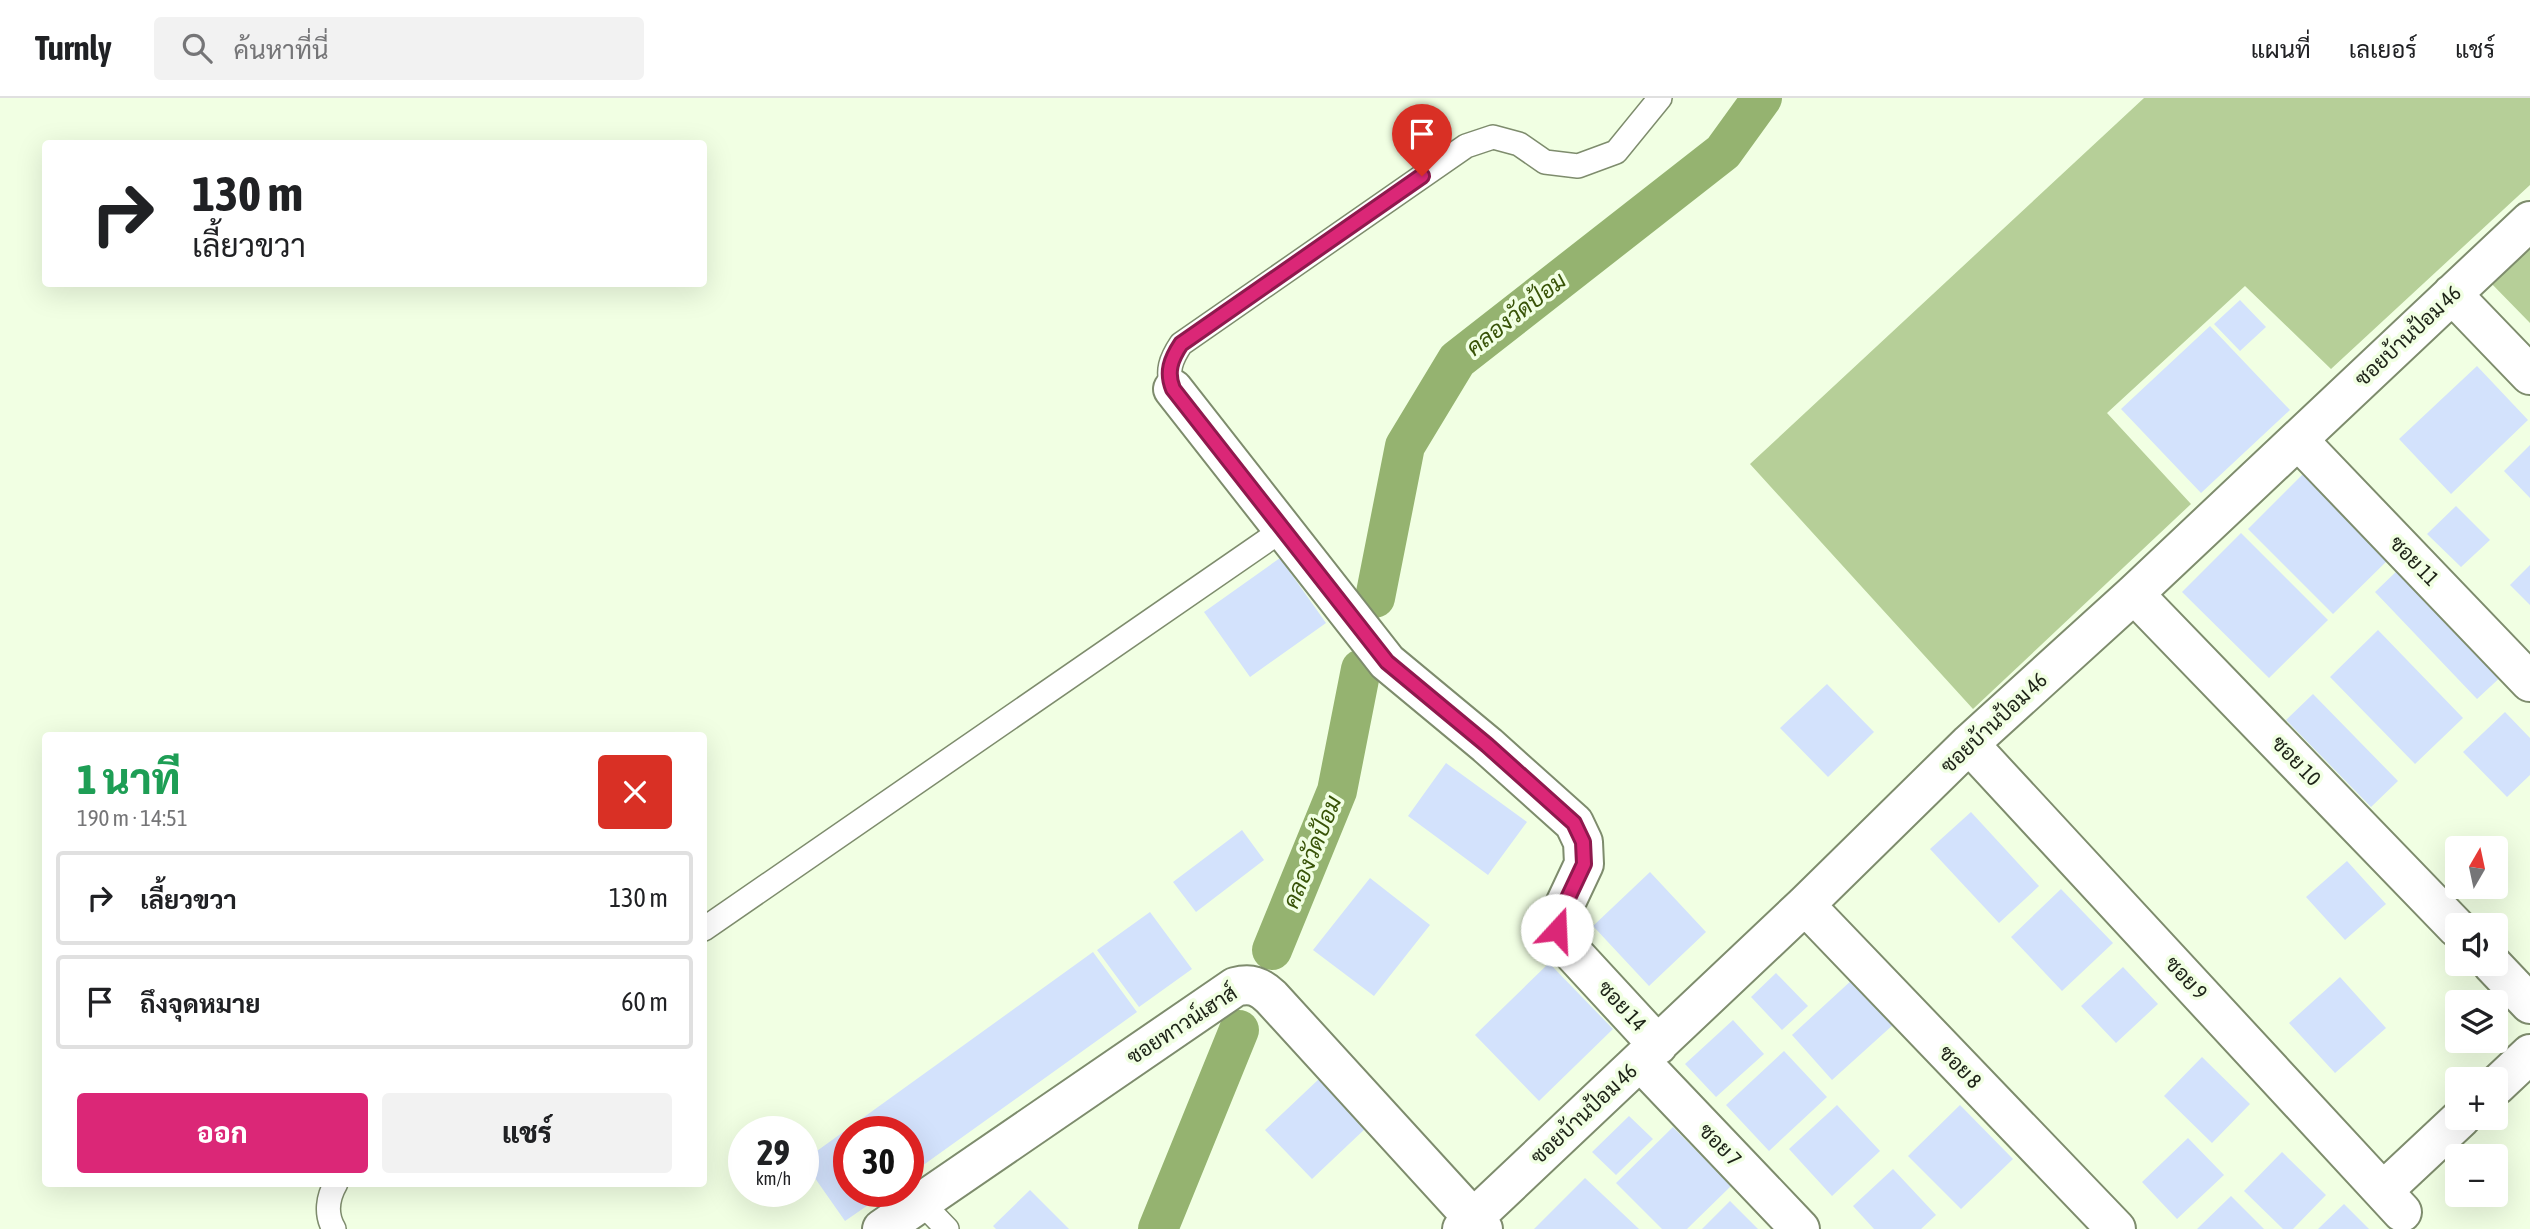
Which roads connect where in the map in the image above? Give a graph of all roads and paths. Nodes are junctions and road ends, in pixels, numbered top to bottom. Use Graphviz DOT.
graph roads {
  1 [pos="1660,98"];
  2 [pos="2530,221"];
  3 [pos="2452,294"];
  4 [pos="2530,375"];
  5 [pos="1173,389"];
  6 [pos="2298,440"];
  7 [pos="1282,530"];
  8 [pos="2134,594"];
  9 [pos="2530,682"];
  10 [pos="1969,744"];
  11 [pos="1805,905"];
  12 [pos="2445,916"];
  13 [pos="707,927"];
  14 [pos="2503,976"];
  15 [pos="2530,1004"];
  16 [pos="1649,1053"];
  17 [pos="2530,1054"];
  18 [pos="2508,1075"];
  19 [pos="2451,1130"];
  20 [pos="334,1187"];
  21 [pos="924,1198"];
  22 [pos="924,1205"];
  23 [pos="912,1207"];
  24 [pos="1473,1226"];
  25 [pos="334,1229"];
  26 [pos="882,1229"];
  27 [pos="947,1229"];
  28 [pos="1800,1229"];
  29 [pos="2116,1229"];
  1 -- 5 [label="lane"];
  2 -- 3 [label="street, ซอยบ้านป้อม 46"];
  3 -- 4 [label="street"];
  3 -- 6 [label="street, ซอยบ้านป้อม 46"];
  5 -- 7 [label="street, ซอย 14"];
  6 -- 8 [label="street, ซอยบ้านป้อม 46"];
  6 -- 9 [label="street, ซอย 11"];
  7 -- 13 [label="lane"];
  7 -- 16 [label="street, ซอย 14"];
  8 -- 10 [label="street, ซอยบ้านป้อม 46"];
  8 -- 12 [label="street, ซอย 10"];
  10 -- 11 [label="street, ซอยบ้านป้อม 46"];
  10 -- 19 [label="street, ซอย 9"];
  11 -- 16 [label="street, ซอยบ้านป้อม 46"];
  11 -- 29 [label="street, ซอย 8"];
  14 -- 15 [label="street"];
  16 -- 24 [label="street, ซอยบ้านป้อม 46"];
  16 -- 28 [label="street, ซอย 7"];
  17 -- 18 [label="street"];
  20 -- 25 [label="lane"];
  21 -- 24 [label="street, ซอยทาวน์เฮาส์"];
  22 -- 27 [label="lane"];
  23 -- 26 [label="street, ซอยทาวน์เฮาส์"];
}
